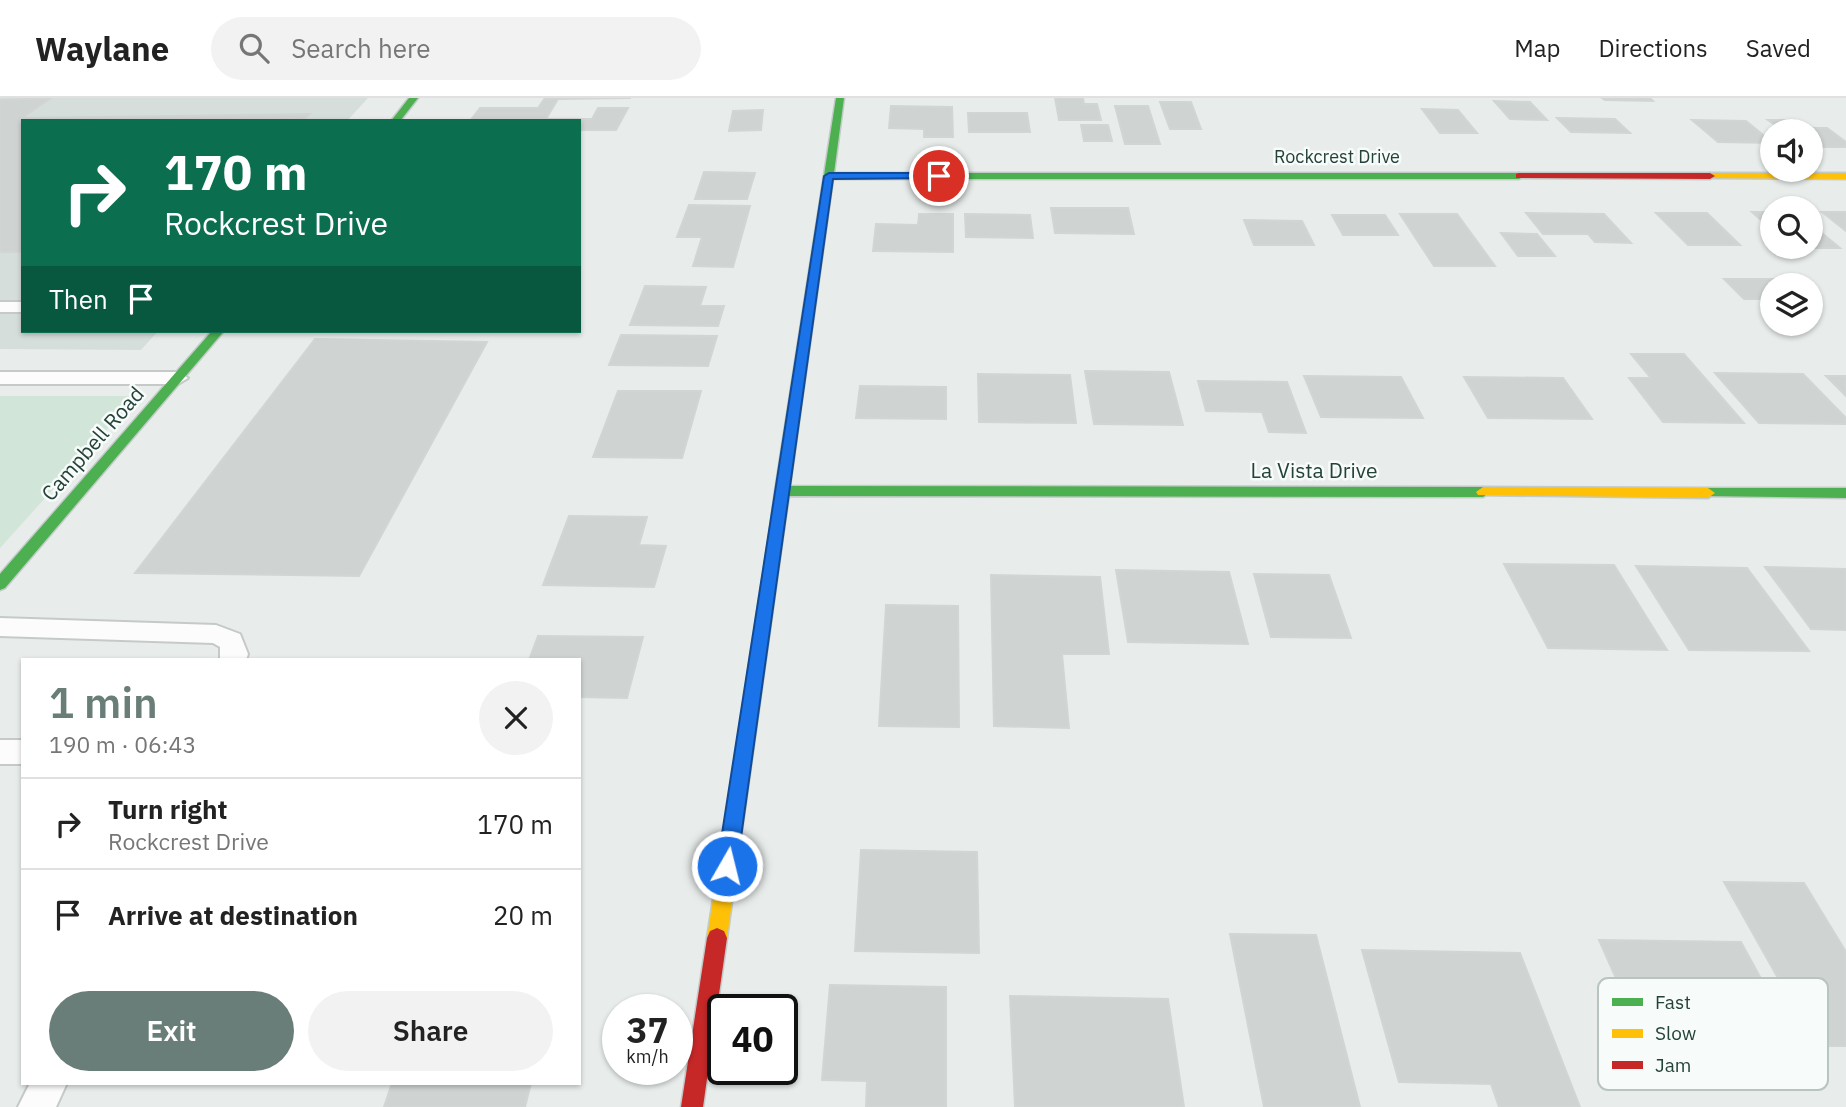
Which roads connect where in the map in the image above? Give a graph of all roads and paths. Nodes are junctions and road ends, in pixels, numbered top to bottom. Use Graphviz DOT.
graph roads {
  1 [pos="414,98"];
  2 [pos="840,98"];
  3 [pos="397,119"];
  4 [pos="829,176"];
  5 [pos="1846,176"];
  6 [pos="0,307"];
  7 [pos="21,307"];
  8 [pos="216,333"];
  9 [pos="0,378"];
  10 [pos="178,378"];
  11 [pos="782,491"];
  12 [pos="1846,493"];
  13 [pos="0,584"];
  14 [pos="0,628"];
  15 [pos="234,658"];
  16 [pos="0,751"];
  17 [pos="21,752"];
  18 [pos="49,1085"];
  19 [pos="36,1107"];
  20 [pos="692,1107"];
  1 -- 3 [label="street"];
  2 -- 4 [label="street"];
  4 -- 5 [label="street, Rockcrest Drive"];
  4 -- 11 [label="street"];
  6 -- 7 [label="lane"];
  8 -- 10 [label="street, Campbell Road"];
  9 -- 10 [label="lane"];
  10 -- 13 [label="street, Campbell Road"];
  11 -- 12 [label="street, La Vista Drive"];
  11 -- 20 [label="street"];
  14 -- 15 [label="lane"];
  16 -- 17 [label="lane"];
  18 -- 19 [label="lane"];
}
